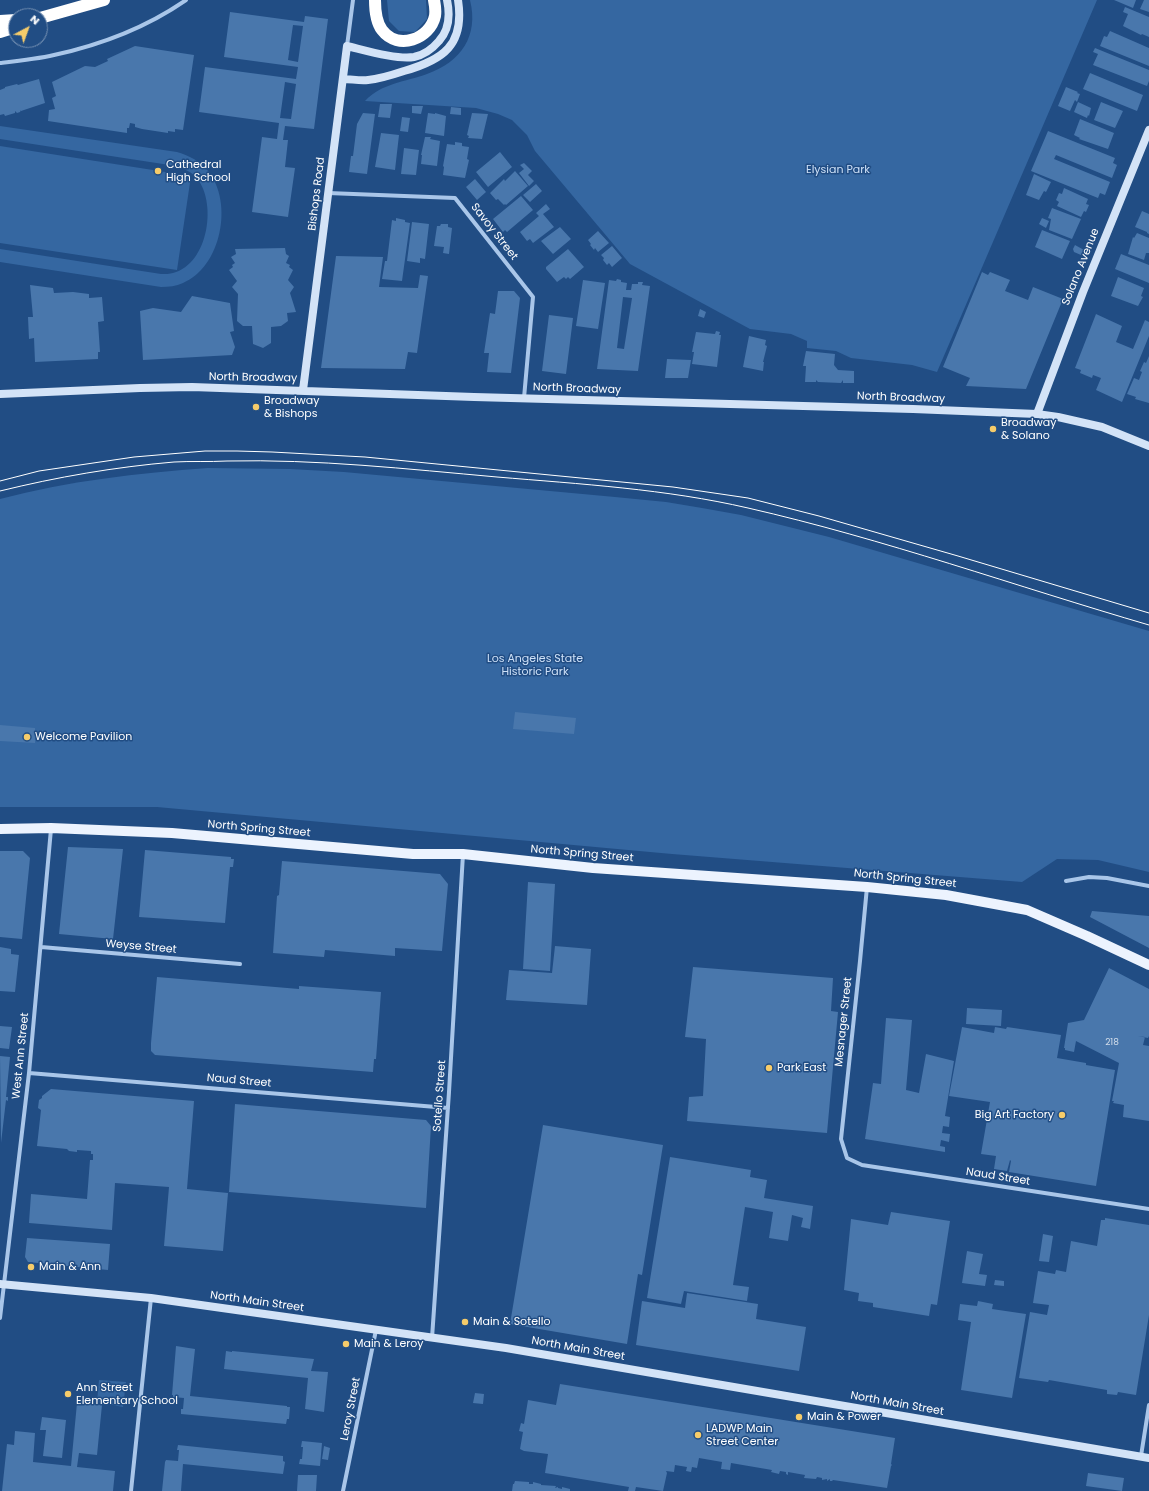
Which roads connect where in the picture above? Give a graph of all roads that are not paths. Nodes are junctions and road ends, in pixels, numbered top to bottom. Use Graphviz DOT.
graph roads {
  1 [pos="104,0"];
  2 [pos="186,0"];
  3 [pos="353,0"];
  4 [pos="375,0"];
  5 [pos="434,0"];
  6 [pos="447,0"];
  7 [pos="458,0"];
  8 [pos="48,16"];
  9 [pos="347,46"];
  10 [pos="0,63"];
  11 [pos="343,79"];
  12 [pos="1149,130"];
  13 [pos="328,193"];
  14 [pos="303,390"];
  15 [pos="0,394"];
  16 [pos="524,398"];
  17 [pos="1037,414"];
  18 [pos="1149,446"];
  19 [pos="51,828"];
  20 [pos="0,829"];
  21 [pos="463,854"];
  22 [pos="1066,881"];
  23 [pos="1149,886"];
  24 [pos="867,887"];
  25 [pos="41,947"];
  26 [pos="240,964"];
  27 [pos="1149,966"];
  28 [pos="29,1072"];
  29 [pos="448,1108"];
  30 [pos="846,1158"];
  31 [pos="1149,1209"];
  32 [pos="2,1285"];
  33 [pos="151,1298"];
  34 [pos="0,1318"];
  35 [pos="376,1330"];
  36 [pos="432,1338"];
  37 [pos="1149,1405"];
  38 [pos="1145,1457"];
  39 [pos="131,1491"];
  40 [pos="343,1491"];
  1 -- 8 [label="highway"];
  2 -- 10 [label="street"];
  3 -- 9 [label="street, Bishops Road"];
  4 -- 5 [label="highway"];
  6 -- 9 [label="main road"];
  7 -- 11 [label="main road"];
  9 -- 11 [label="main road, Bishops Road"];
  11 -- 13 [label="main road, Bishops Road"];
  12 -- 17 [label="main road, Solano Avenue"];
  13 -- 14 [label="main road, Bishops Road"];
  13 -- 16 [label="street, Savoy Street"];
  14 -- 15 [label="main road, North Broadway"];
  14 -- 16 [label="main road, North Broadway"];
  16 -- 17 [label="main road, North Broadway"];
  17 -- 18 [label="main road, North Broadway"];
  19 -- 20 [label="main road, North Spring Street"];
  19 -- 21 [label="main road, North Spring Street"];
  19 -- 25 [label="street, West Ann Street"];
  21 -- 24 [label="main road, North Spring Street"];
  21 -- 29 [label="street, Sotello Street"];
  22 -- 23 [label="street"];
  24 -- 27 [label="main road, North Spring Street"];
  24 -- 30 [label="street, Mesnager Street"];
  25 -- 26 [label="street, Weyse Street"];
  25 -- 28 [label="street, West Ann Street"];
  28 -- 29 [label="street, Naud Street"];
  28 -- 32 [label="street, West Ann Street"];
  29 -- 36 [label="street, Sotello Street"];
  30 -- 31 [label="street, Naud Street"];
  32 -- 33 [label="main road, North Main Street"];
  32 -- 34 [label="street, West Ann Street"];
  33 -- 35 [label="main road, North Main Street"];
  33 -- 39 [label="street"];
  35 -- 36 [label="main road, North Main Street"];
  35 -- 40 [label="street, Leroy Street"];
  36 -- 38 [label="main road, North Main Street"];
  37 -- 38 [label="street"];
}
